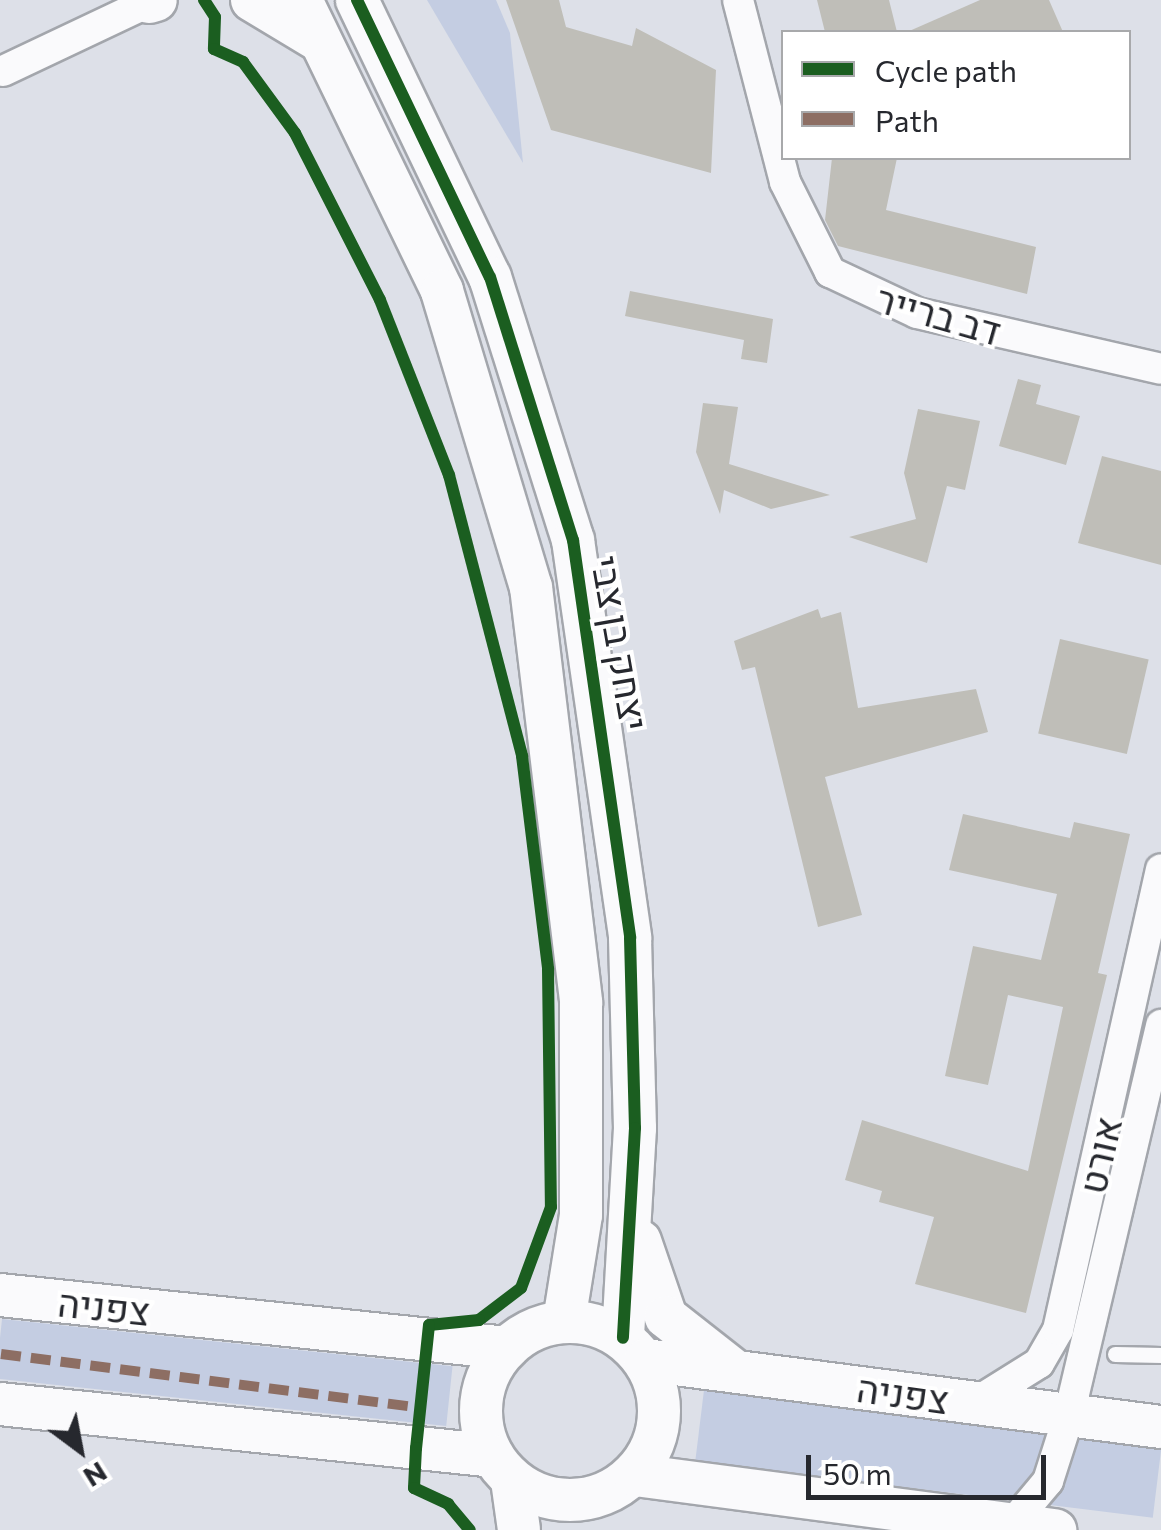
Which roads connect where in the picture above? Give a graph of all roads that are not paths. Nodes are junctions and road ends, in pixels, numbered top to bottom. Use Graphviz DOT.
graph roads {
  1 [pos="252,0"];
  2 [pos="301,0"];
  3 [pos="357,0"];
  4 [pos="738,0"];
  5 [pos="143,1"];
  6 [pos="332,55"];
  7 [pos="2,72"];
  8 [pos="1161,369"];
  9 [pos="1161,869"];
  10 [pos="1161,1025"];
  11 [pos="632,1211"];
  12 [pos="0,1295"];
  13 [pos="564,1322"];
  14 [pos="506,1348"];
  15 [pos="634,1348"];
  16 [pos="1115,1354"];
  17 [pos="1161,1354"];
  18 [pos="736,1371"];
  19 [pos="975,1403"];
  20 [pos="0,1404"];
  21 [pos="1069,1416"];
  22 [pos="1161,1426"];
  23 [pos="502,1468"];
  24 [pos="635,1474"];
  25 [pos="570,1516"];
  26 [pos="1012,1524"];
  27 [pos="519,1530"];
  28 [pos="1055,1530"];
  1 -- 6 [label="street"];
  2 -- 6 [label="street"];
  3 -- 11 [label="street, יצחק בן צבי"];
  4 -- 8 [label="street, דב ברייר"];
  5 -- 7 [label="street"];
  6 -- 13 [label="street"];
  9 -- 19 [label="street, אורט"];
  10 -- 21 [label="street, אורט"];
  11 -- 15 [label="street, יצחק בן צבי"];
  11 -- 18 [label="street"];
  12 -- 14 [label="street, צפניה"];
  13 -- 14 [label="street"];
  13 -- 15 [label="street"];
  14 -- 23 [label="street"];
  15 -- 18 [label="street, צפניה"];
  15 -- 24 [label="street"];
  16 -- 17 [label="lane"];
  18 -- 19 [label="street, צפניה"];
  19 -- 21 [label="street, צפניה"];
  20 -- 23 [label="street"];
  21 -- 22 [label="street, צפניה"];
  21 -- 26 [label="street, אורט"];
  23 -- 25 [label="street"];
  23 -- 27 [label="street"];
  24 -- 25 [label="street"];
  24 -- 26 [label="street"];
  26 -- 28 [label="street"];
}
